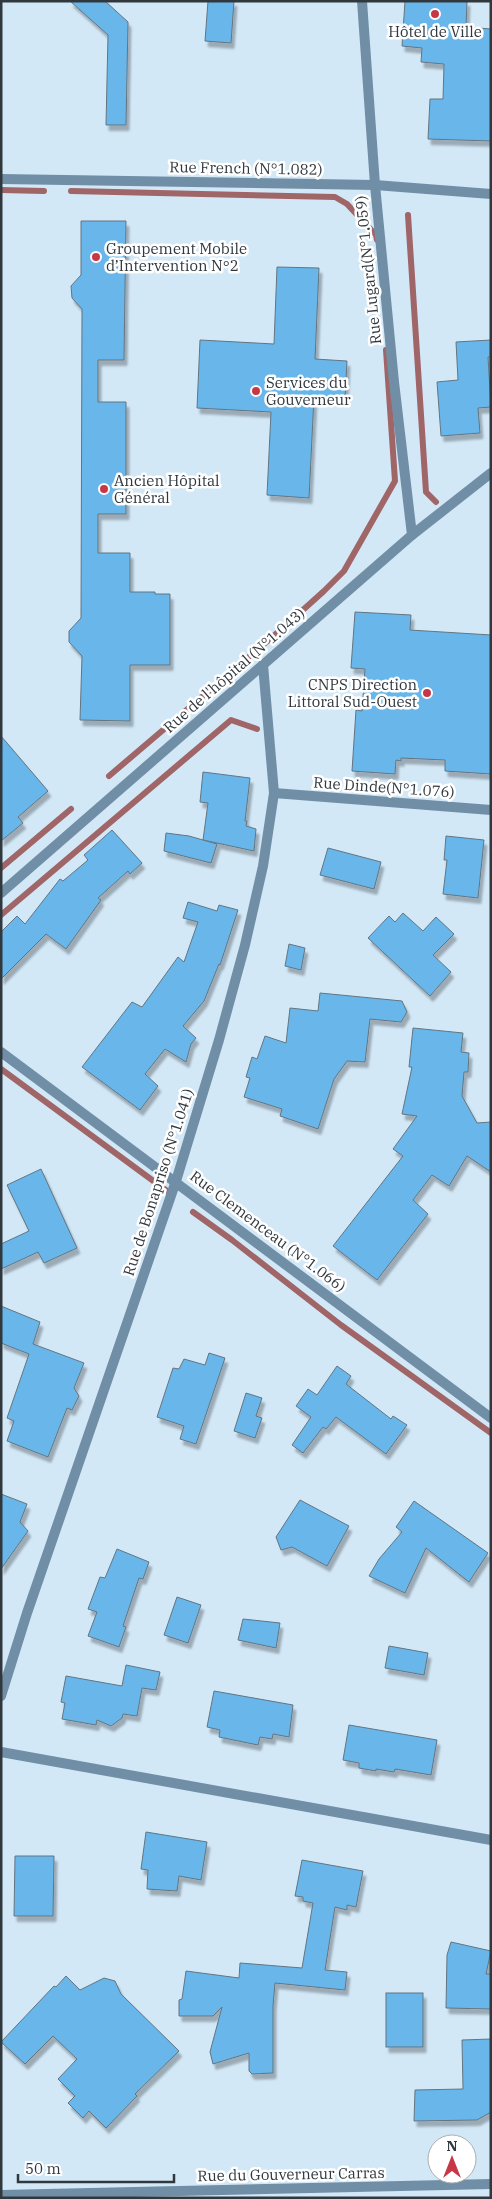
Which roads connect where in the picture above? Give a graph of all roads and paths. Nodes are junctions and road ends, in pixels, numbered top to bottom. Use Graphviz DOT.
graph roads {
  1 [pos="362,1"];
  2 [pos="1,179"];
  3 [pos="375,185"];
  4 [pos="491,194"];
  5 [pos="491,473"];
  6 [pos="412,534"];
  7 [pos="263,665"];
  8 [pos="274,793"];
  9 [pos="491,810"];
  10 [pos="1,893"];
  11 [pos="1,1052"];
  12 [pos="176,1181"];
  13 [pos="491,1418"];
  14 [pos="1,1696"];
  15 [pos="1,1752"];
  16 [pos="491,1840"];
  17 [pos="491,2184"];
  18 [pos="1,2195"];
  1 -- 3 [label="street, Rue Lugard(N°1.059)"];
  2 -- 3 [label="street, Rue French (N°1.082)"];
  3 -- 4 [label="street, Rue French (N°1.082)"];
  3 -- 6 [label="street, Rue Lugard(N°1.059)"];
  5 -- 6 [label="street, Rue de l'hôpital (N°1.043)"];
  6 -- 7 [label="street, Rue de l'hôpital (N°1.043)"];
  7 -- 8 [label="street, Rue de Bonapriso (N°1.041)"];
  7 -- 10 [label="street, Rue de l'hôpital (N°1.043)"];
  8 -- 9 [label="street, Rue Dinde(N°1.076)"];
  8 -- 12 [label="street, Rue de Bonapriso (N°1.041)"];
  11 -- 12 [label="street, Rue Clemenceau (N°1.066)"];
  12 -- 13 [label="street, Rue Clemenceau (N°1.066)"];
  12 -- 14 [label="street, Rue de Bonapriso (N°1.041)"];
  15 -- 16 [label="street"];
  17 -- 18 [label="street, Rue du Gouverneur Carras"];
}
